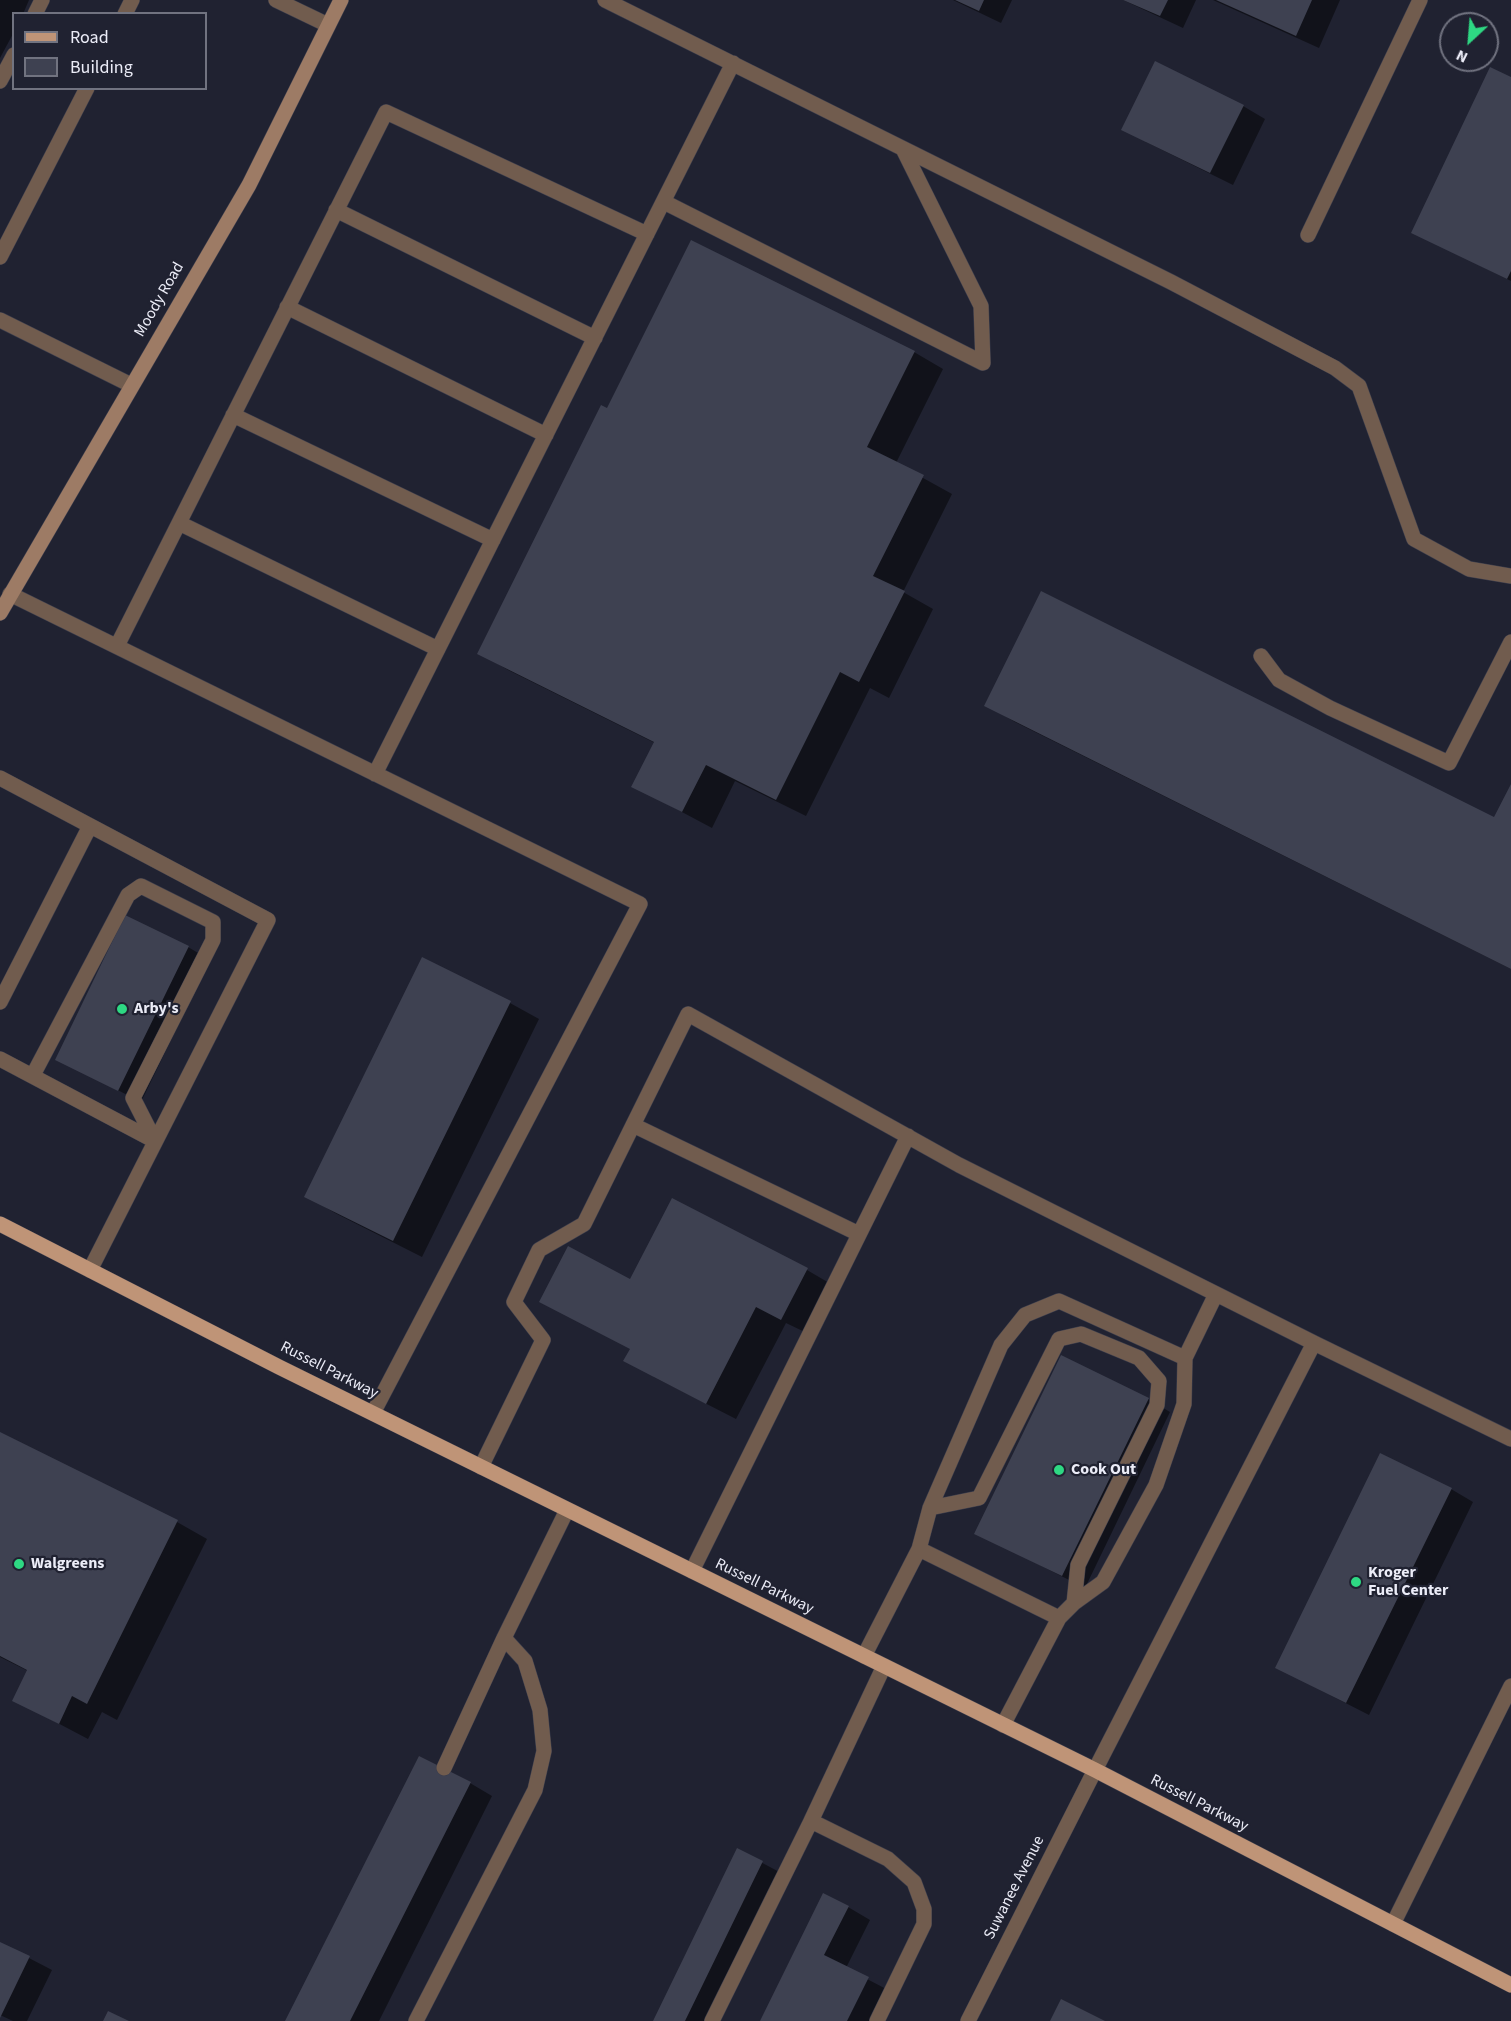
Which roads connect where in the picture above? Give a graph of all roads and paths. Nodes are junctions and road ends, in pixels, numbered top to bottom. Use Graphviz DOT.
graph roads {
  1 [pos="276,0"];
  2 [pos="341,0"];
  3 [pos="605,0"];
  4 [pos="1420,0"];
  5 [pos="328,25"];
  6 [pos="12,59"];
  7 [pos="733,63"];
  8 [pos="0,81"];
  9 [pos="86,90"];
  10 [pos="903,148"];
  11 [pos="664,202"];
  12 [pos="336,210"];
  13 [pos="647,234"];
  14 [pos="1308,235"];
  15 [pos="0,257"];
  16 [pos="287,307"];
  17 [pos="0,320"];
  18 [pos="595,338"];
  19 [pos="132,385"];
  20 [pos="233,415"];
  21 [pos="546,435"];
  22 [pos="179,522"];
  23 [pos="493,540"];
  24 [pos="1511,576"];
  25 [pos="10,594"];
  26 [pos="0,613"];
  27 [pos="1511,642"];
  28 [pos="117,646"];
  29 [pos="438,649"];
  30 [pos="1261,657"];
  31 [pos="375,774"];
  32 [pos="0,778"];
  33 [pos="90,826"];
  34 [pos="0,1002"];
  35 [pos="0,1059"];
  36 [pos="33,1075"];
  37 [pos="633,1125"];
  38 [pos="908,1136"];
  39 [pos="155,1141"];
  40 [pos="0,1224"];
  41 [pos="859,1234"];
  42 [pos="90,1270"];
  43 [pos="1216,1294"];
  44 [pos="1314,1343"];
  45 [pos="1185,1358"];
  46 [pos="372,1413"];
  47 [pos="1511,1439"];
  48 [pos="481,1467"];
  49 [pos="930,1508"];
  50 [pos="567,1510"];
  51 [pos="919,1549"];
  52 [pos="692,1571"];
  53 [pos="1074,1603"];
  54 [pos="1059,1618"];
  55 [pos="504,1638"];
  56 [pos="864,1656"];
  57 [pos="884,1666"];
  58 [pos="1510,1692"];
  59 [pos="1003,1725"];
  60 [pos="444,1768"];
  61 [pos="1095,1770"];
  62 [pos="811,1821"];
  63 [pos="1393,1924"];
  64 [pos="1511,1985"];
  65 [pos="416,2021"];
  66 [pos="712,2021"];
  67 [pos="877,2021"];
  68 [pos="968,2021"];
  1 -- 5 [label="street"];
  2 -- 5 [label="main road, Moody Road"];
  3 -- 7 [label="street"];
  4 -- 14 [label="street"];
  5 -- 19 [label="main road, Moody Road"];
  6 -- 8 [label="street"];
  7 -- 10 [label="street"];
  7 -- 11 [label="street"];
  9 -- 15 [label="street"];
  10 -- 11 [label="street"];
  10 -- 24 [label="street"];
  11 -- 13 [label="street"];
  12 -- 13 [label="street"];
  12 -- 16 [label="street"];
  12 -- 18 [label="street"];
  13 -- 18 [label="street"];
  16 -- 20 [label="street"];
  16 -- 21 [label="street"];
  17 -- 19 [label="street"];
  18 -- 21 [label="street"];
  19 -- 25 [label="main road, Moody Road"];
  20 -- 22 [label="street"];
  20 -- 23 [label="street"];
  21 -- 23 [label="street"];
  22 -- 28 [label="street"];
  22 -- 29 [label="street"];
  23 -- 29 [label="street"];
  25 -- 26 [label="main road, Moody Road"];
  25 -- 28 [label="street"];
  27 -- 30 [label="street"];
  28 -- 31 [label="street"];
  29 -- 31 [label="street"];
  31 -- 46 [label="street"];
  32 -- 33 [label="street"];
  33 -- 34 [label="street"];
  33 -- 39 [label="street"];
  35 -- 36 [label="street"];
  36 -- 39 [label="street"];
  36 -- 39 [label="street"];
  37 -- 38 [label="street"];
  37 -- 41 [label="street"];
  37 -- 48 [label="street"];
  38 -- 41 [label="street"];
  38 -- 43 [label="street"];
  39 -- 42 [label="street"];
  40 -- 42 [label="main road, Russell Parkway"];
  41 -- 52 [label="street"];
  42 -- 46 [label="main road, Russell Parkway"];
  43 -- 44 [label="street"];
  43 -- 45 [label="street"];
  44 -- 47 [label="street"];
  44 -- 61 [label="street, Suwanee Avenue"];
  45 -- 49 [label="street"];
  45 -- 53 [label="street"];
  46 -- 48 [label="main road, Russell Parkway"];
  48 -- 50 [label="main road, Russell Parkway"];
  49 -- 51 [label="street"];
  49 -- 53 [label="street"];
  50 -- 52 [label="main road, Russell Parkway"];
  50 -- 55 [label="street"];
  51 -- 54 [label="street"];
  51 -- 56 [label="street"];
  52 -- 56 [label="main road, Russell Parkway"];
  53 -- 54 [label="street"];
  54 -- 59 [label="street"];
  55 -- 60 [label="street"];
  55 -- 65 [label="street"];
  56 -- 57 [label="main road, Russell Parkway"];
  57 -- 59 [label="main road, Russell Parkway"];
  57 -- 62 [label="street"];
  58 -- 63 [label="street"];
  59 -- 61 [label="main road, Russell Parkway"];
  61 -- 63 [label="main road, Russell Parkway"];
  61 -- 68 [label="street, Suwanee Avenue"];
  62 -- 66 [label="street"];
  62 -- 67 [label="street"];
  63 -- 64 [label="main road, Russell Parkway"];
}
